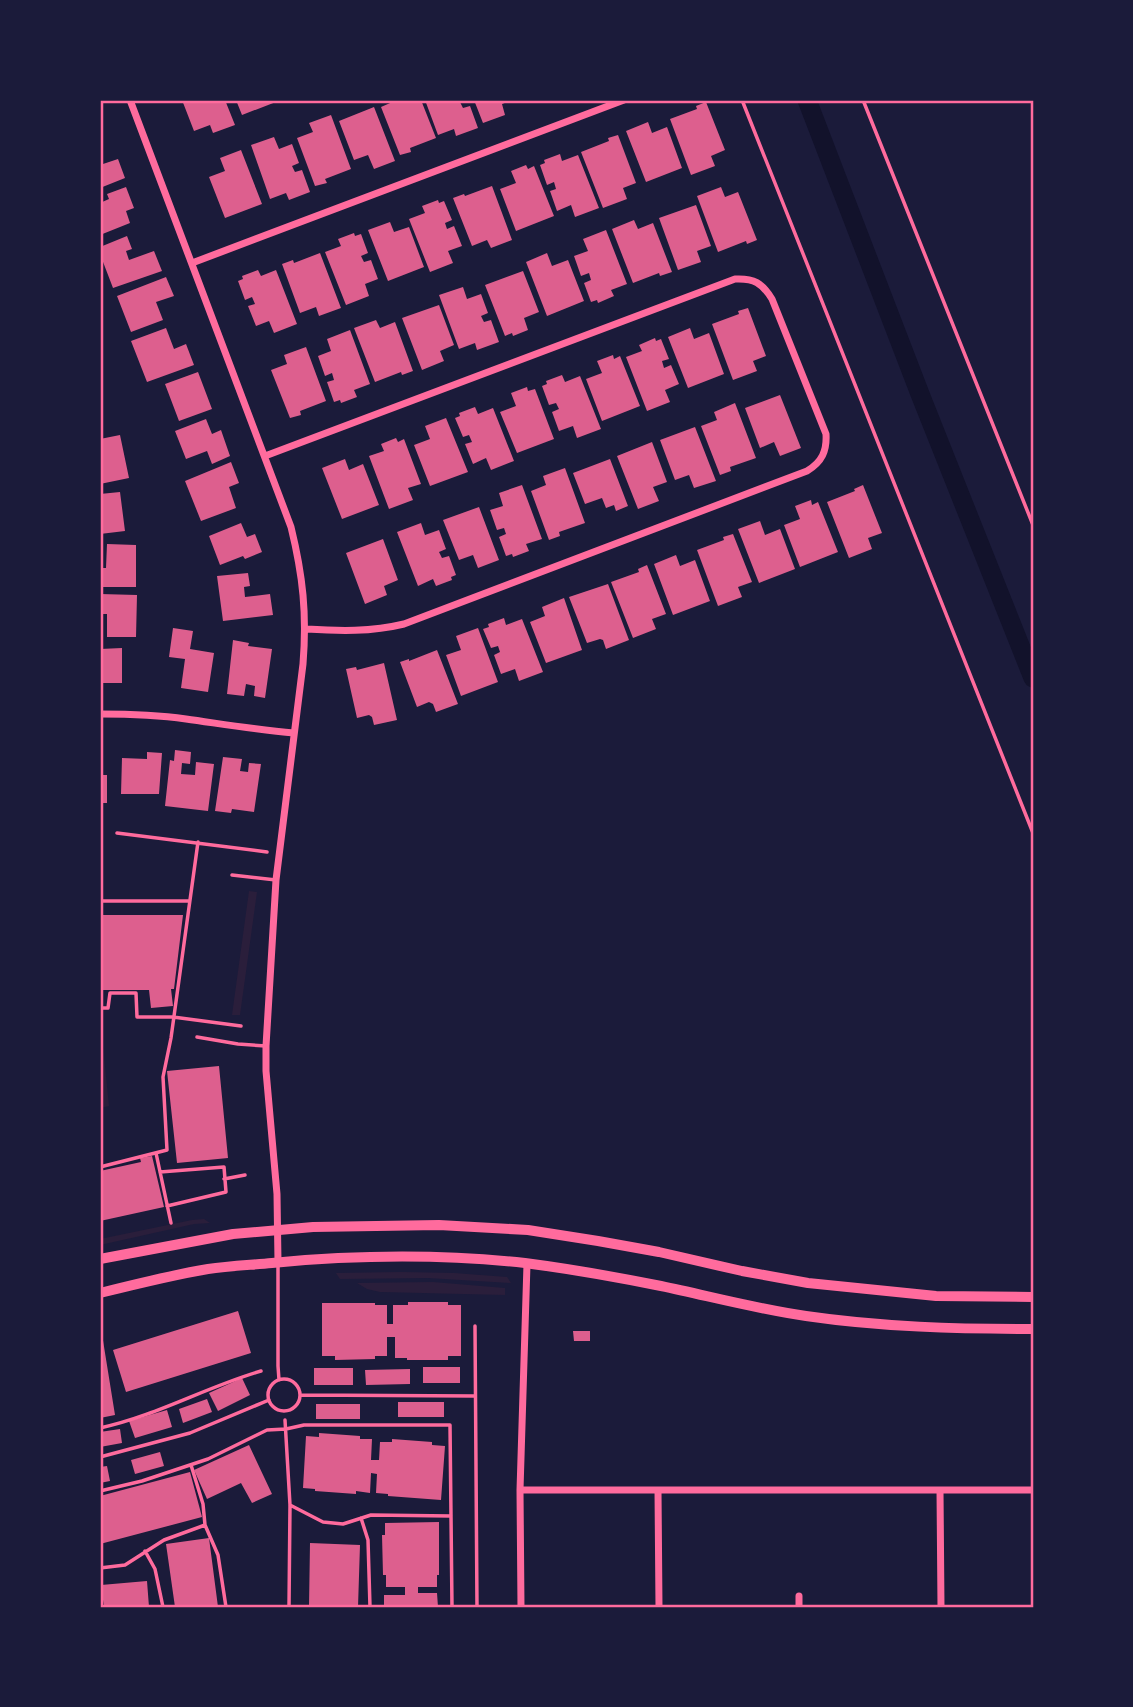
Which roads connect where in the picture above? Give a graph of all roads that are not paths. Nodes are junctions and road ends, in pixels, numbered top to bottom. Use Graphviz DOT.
graph roads {
  1 [pos="130,100"];
  2 [pos="624,100"];
  3 [pos="192,263"];
  4 [pos="265,456"];
  5 [pos="306,629"];
  6 [pos="100,714"];
  7 [pos="294,733"];
  8 [pos="232,876"];
  9 [pos="276,880"];
  10 [pos="197,1037"];
  11 [pos="266,1046"];
  12 [pos="278,1230"];
  13 [pos="100,1259"];
  14 [pos="278,1262"];
  15 [pos="527,1264"];
  16 [pos="100,1293"];
  17 [pos="1033,1297"];
  18 [pos="475,1326"];
  19 [pos="1033,1329"];
  20 [pos="279,1380"];
  21 [pos="300,1395"];
  22 [pos="475,1396"];
  23 [pos="269,1400"];
  24 [pos="100,1457"];
  25 [pos="520,1490"];
  26 [pos="658,1490"];
  27 [pos="940,1490"];
  28 [pos="1033,1490"];
  29 [pos="799,1596"];
  30 [pos="477,1607"];
  31 [pos="521,1607"];
  32 [pos="659,1607"];
  33 [pos="799,1607"];
  34 [pos="941,1607"];
  1 -- 3 [label="street"];
  2 -- 3 [label="street"];
  3 -- 4 [label="street"];
  4 -- 5 [label="street"];
  4 -- 5 [label="street"];
  5 -- 7 [label="street"];
  6 -- 7 [label="street"];
  7 -- 9 [label="street"];
  8 -- 9 [label="lane"];
  9 -- 11 [label="street"];
  10 -- 11 [label="lane"];
  11 -- 12 [label="street"];
  12 -- 13 [label="main road"];
  12 -- 14 [label="street"];
  12 -- 17 [label="main road"];
  14 -- 15 [label="main road"];
  14 -- 16 [label="main road"];
  14 -- 20 [label="lane"];
  15 -- 19 [label="main road"];
  15 -- 25 [label="street"];
  18 -- 22 [label="lane"];
  20 -- 21 [label="lane"];
  20 -- 23 [label="lane"];
  21 -- 22 [label="lane"];
  21 -- 23 [label="lane"];
  22 -- 30 [label="lane"];
  23 -- 24 [label="lane"];
  25 -- 26 [label="street"];
  25 -- 31 [label="street"];
  26 -- 27 [label="street"];
  26 -- 32 [label="street"];
  27 -- 28 [label="street"];
  27 -- 34 [label="street"];
  29 -- 33 [label="street"];
}
